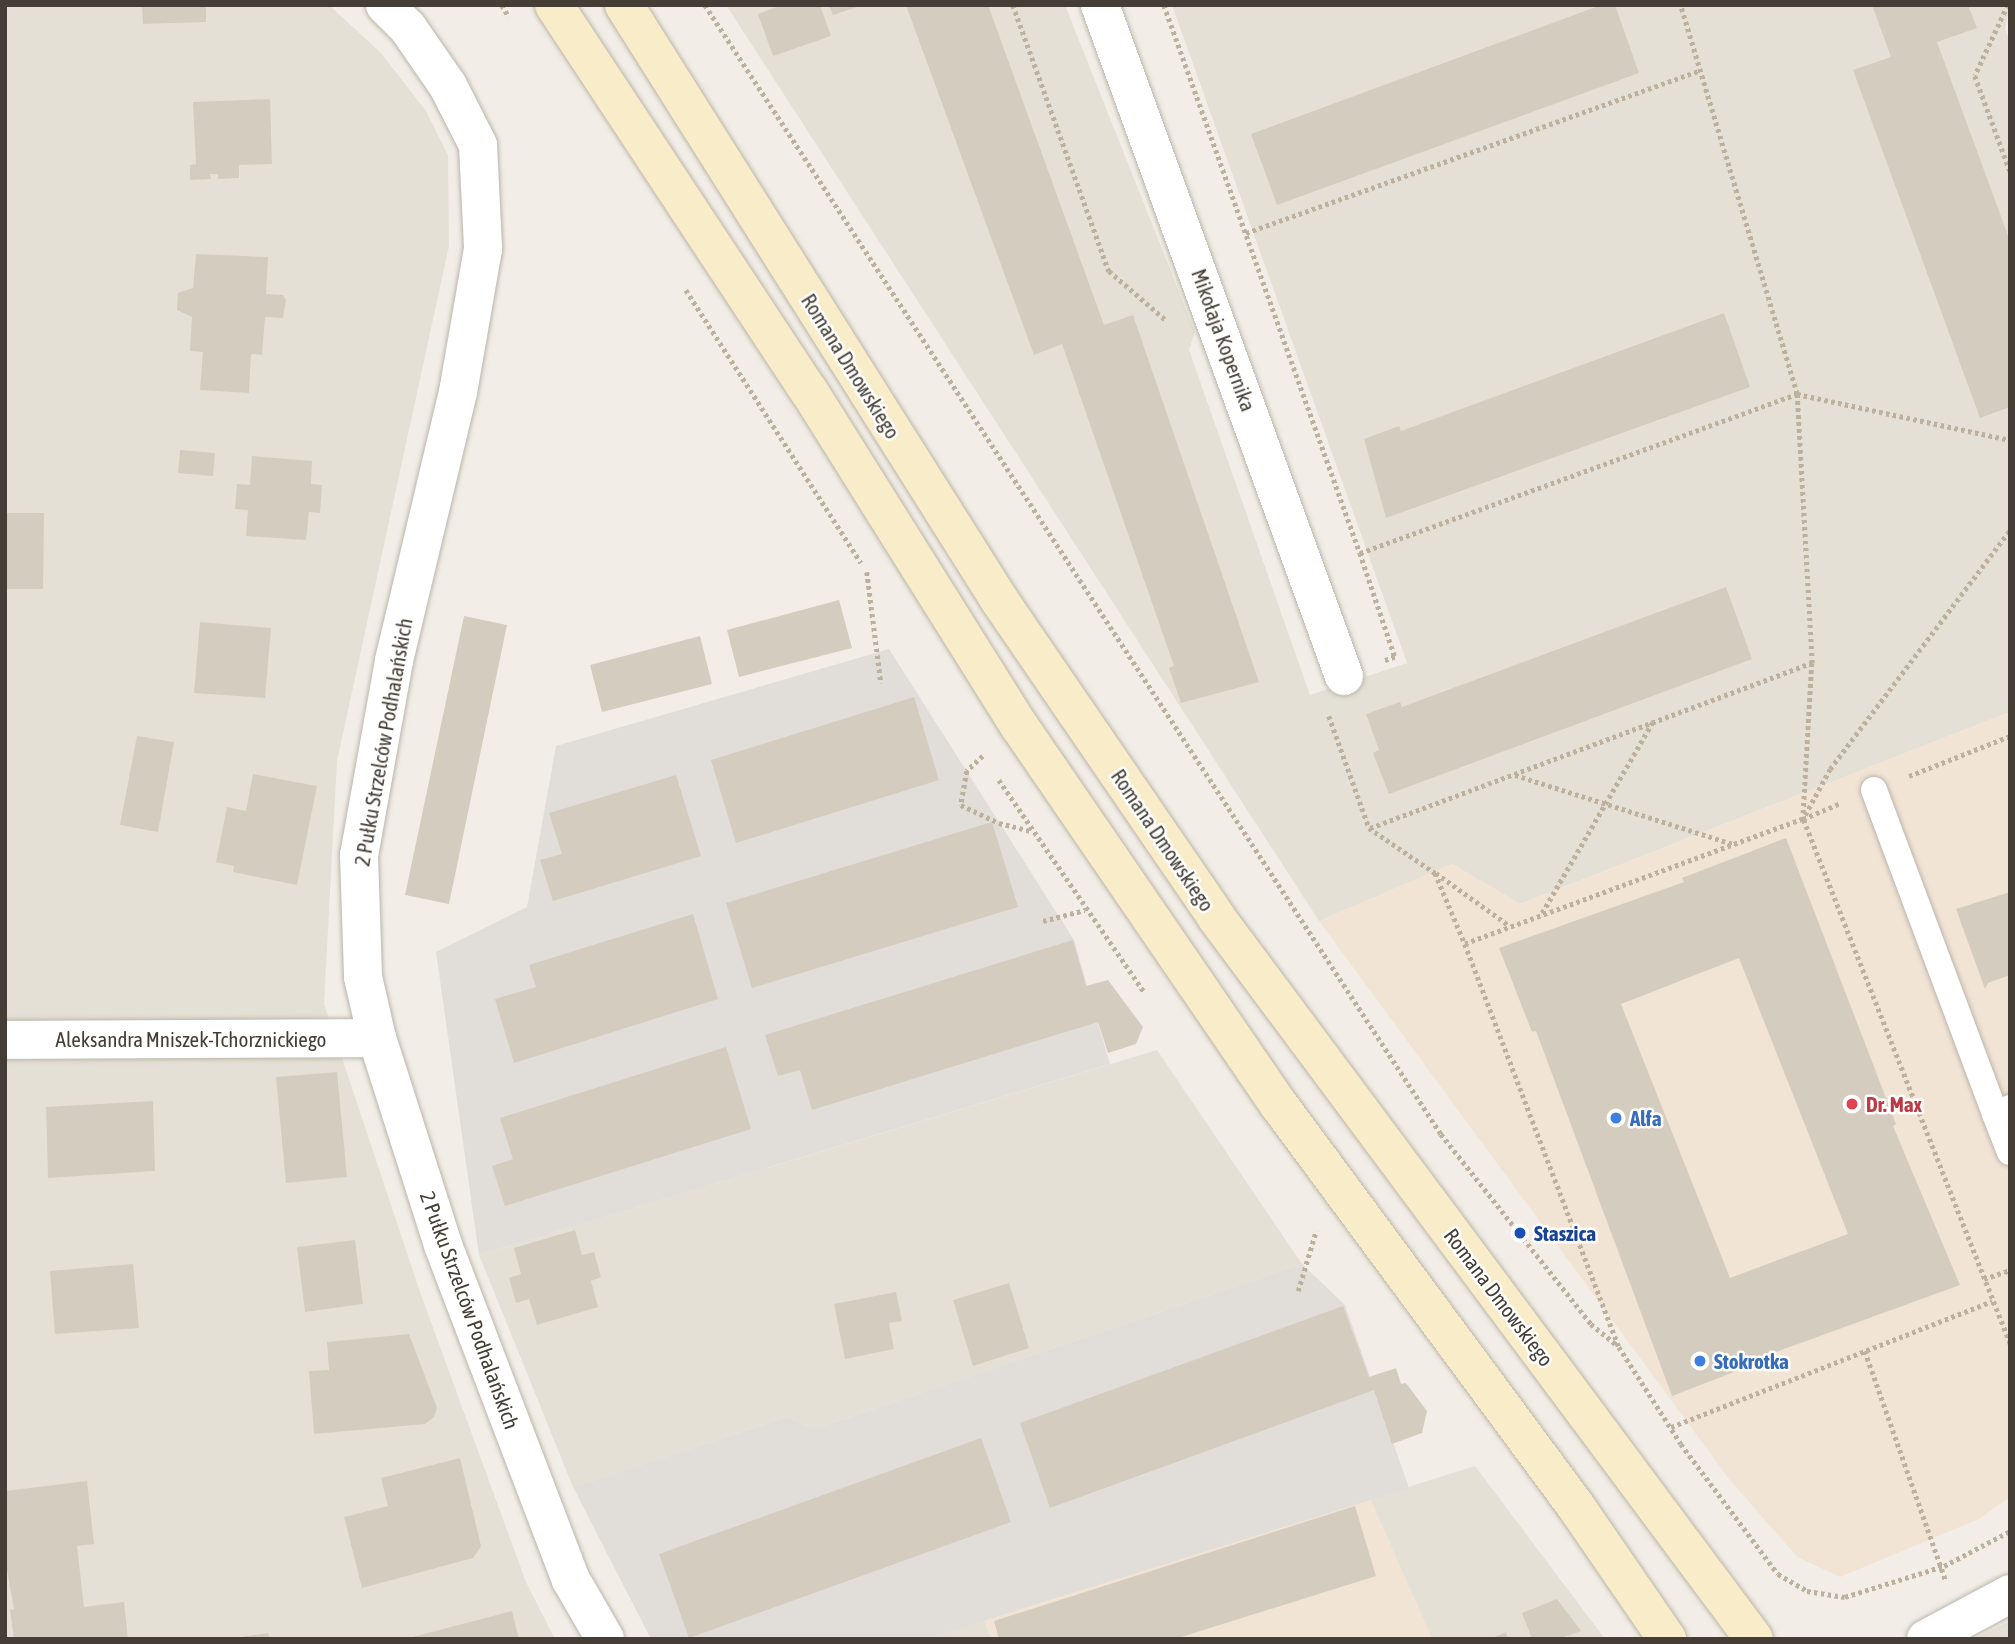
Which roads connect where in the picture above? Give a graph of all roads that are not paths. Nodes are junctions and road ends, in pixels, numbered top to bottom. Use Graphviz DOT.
graph roads {
  1 [pos="385,5"];
  2 [pos="554,5"];
  3 [pos="624,5"];
  4 [pos="1100,5"];
  5 [pos="1344,676"];
  6 [pos="1874,790"];
  7 [pos="377,1038"];
  8 [pos="5,1040"];
  9 [pos="2002,1111"];
  10 [pos="2010,1152"];
  11 [pos="2010,1594"];
  12 [pos="605,1639"];
  13 [pos="1667,1639"];
  14 [pos="1754,1639"];
  15 [pos="1926,1639"];
  1 -- 7 [label="street, 2 Pułku Strzelców Podhalańskich"];
  2 -- 13 [label="main road"];
  3 -- 14 [label="main road, Romana Dmowskiego"];
  4 -- 5 [label="street, Mikołaja Kopernika"];
  6 -- 9 [label="lane"];
  7 -- 8 [label="street, Aleksandra Mniszek-Tchorznickiego"];
  7 -- 12 [label="street, 2 Pułku Strzelców Podhalańskich"];
  9 -- 10 [label="lane"];
  11 -- 15 [label="street"];
}
